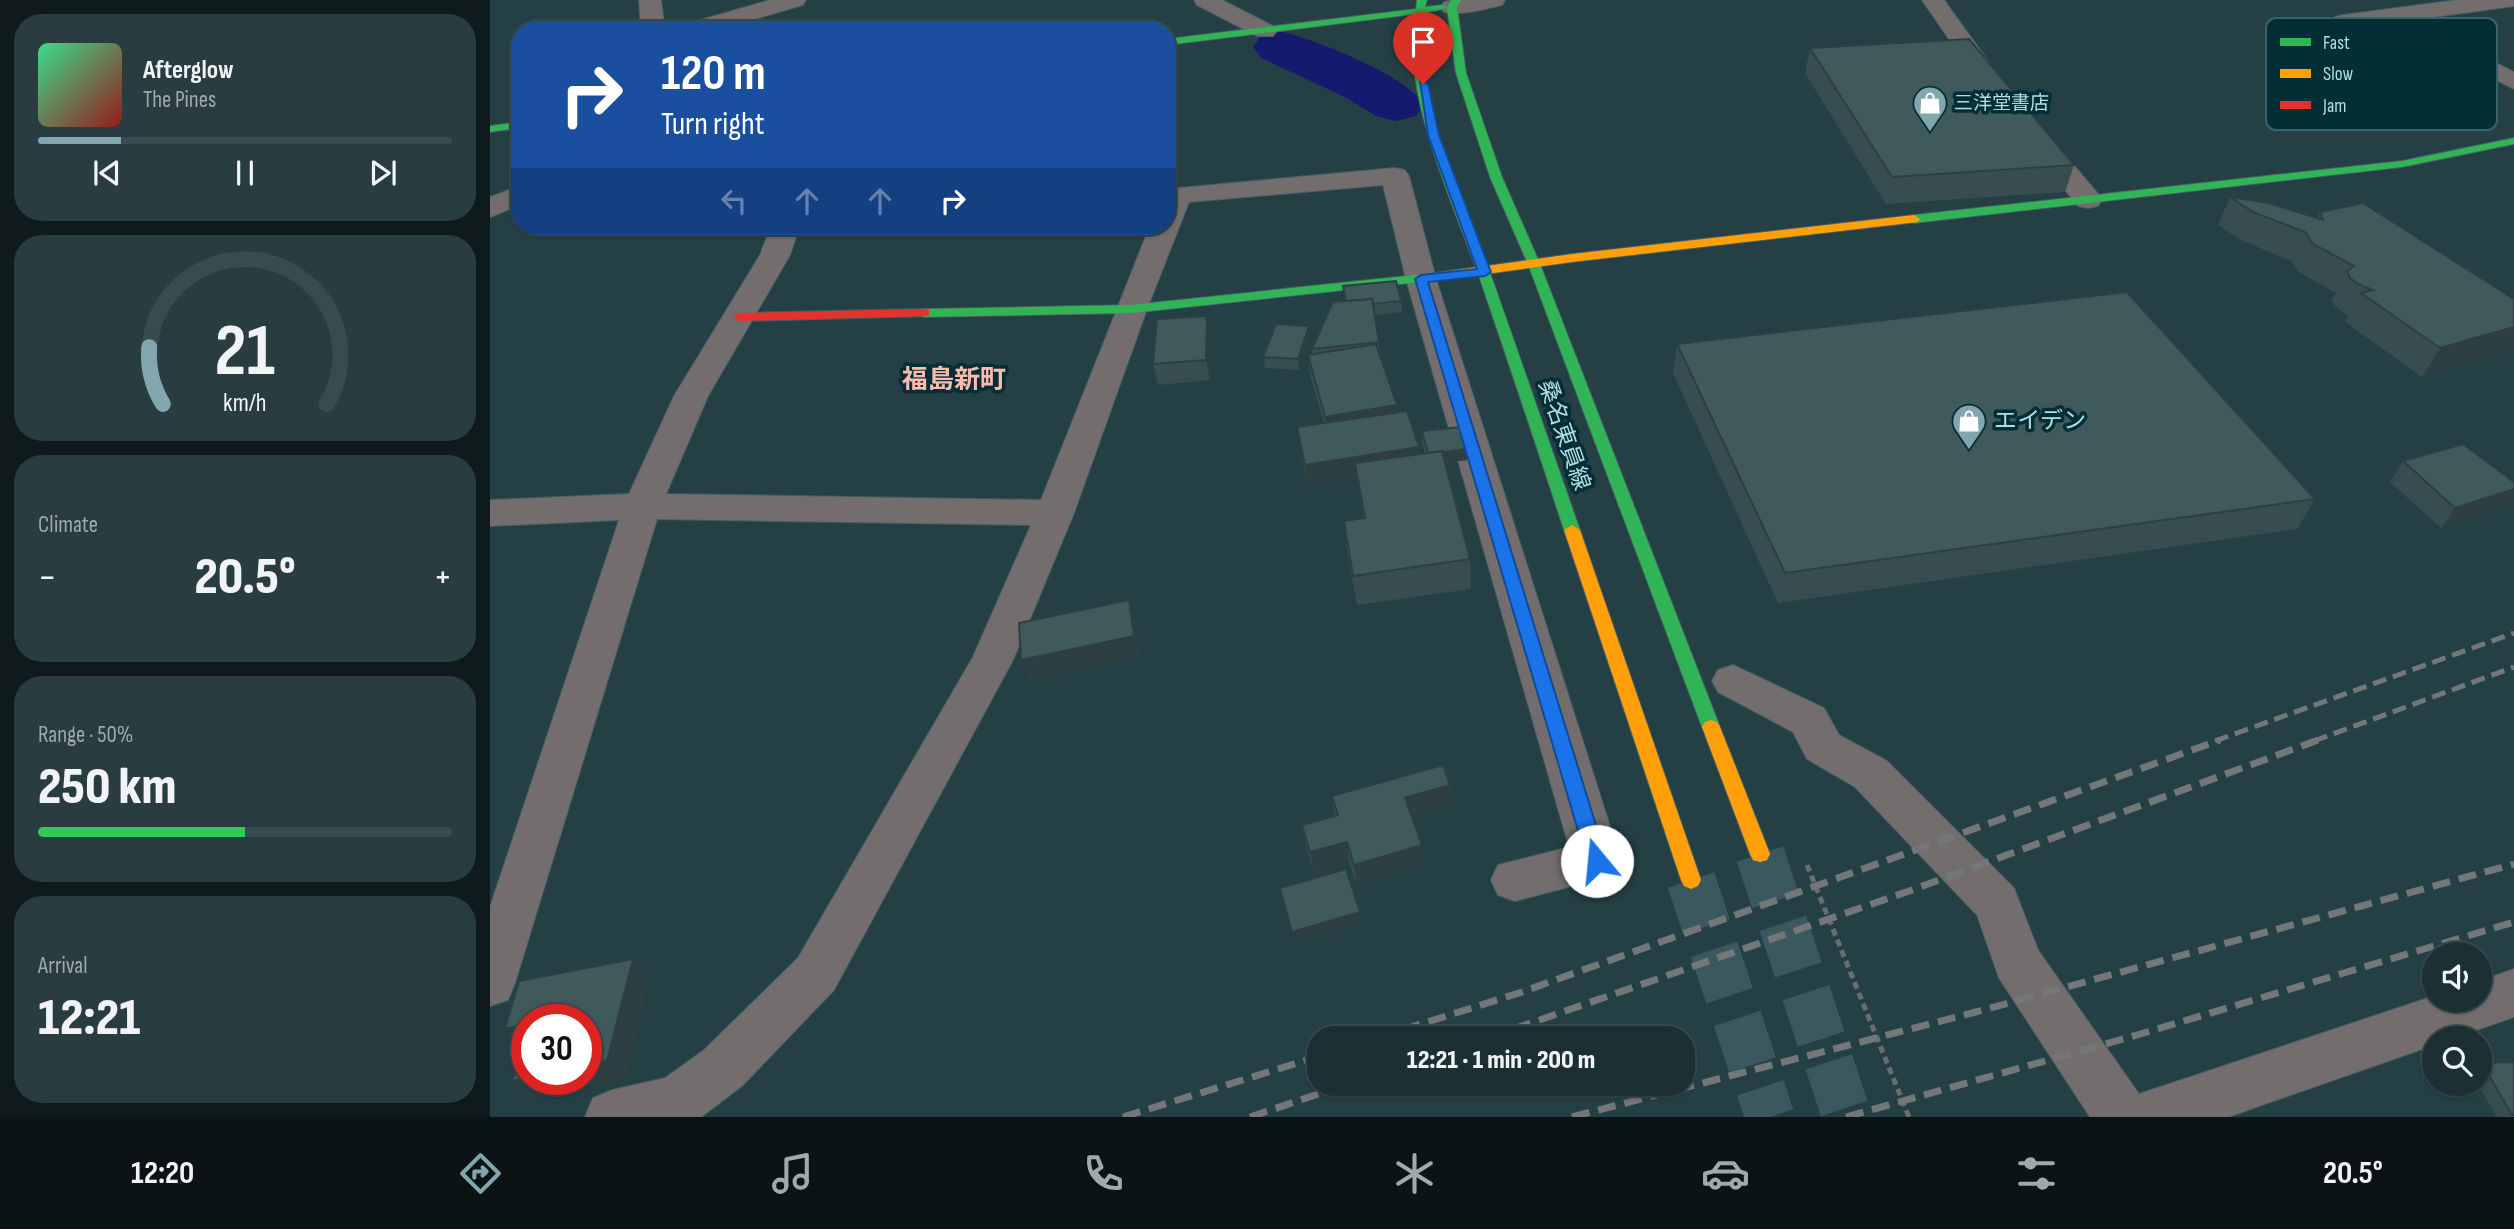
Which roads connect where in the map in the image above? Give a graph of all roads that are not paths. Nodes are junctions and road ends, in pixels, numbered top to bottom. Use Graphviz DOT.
graph roads {
  1 [pos="650,0"];
  2 [pos="795,0"];
  3 [pos="1205,0"];
  4 [pos="1494,0"];
  5 [pos="1933,0"];
  6 [pos="2509,0"];
  7 [pos="1454,4"];
  8 [pos="1420,6"];
  9 [pos="2388,16"];
  10 [pos="2373,18"];
  11 [pos="2392,18"];
  12 [pos="652,21"];
  13 [pos="722,21"];
  14 [pos="1265,31"];
  15 [pos="1176,41"];
  16 [pos="2497,73"];
  17 [pos="2514,82"];
  18 [pos="2004,99"];
  19 [pos="2021,119"];
  20 [pos="511,126"];
  21 [pos="490,129"];
  22 [pos="2514,141"];
  23 [pos="511,198"];
  24 [pos="1176,200"];
  25 [pos="2088,200"];
  26 [pos="490,208"];
  27 [pos="782,235"];
  28 [pos="1161,235"];
  29 [pos="1534,264"];
  30 [pos="1485,272"];
  31 [pos="1421,279"];
  32 [pos="1131,309"];
  33 [pos="738,317"];
  34 [pos="642,506"];
  35 [pos="490,513"];
  36 [pos="1055,513"];
  37 [pos="1733,681"];
  38 [pos="1760,854"];
  39 [pos="1515,880"];
  40 [pos="1691,880"];
  41 [pos="490,983"];
  42 [pos="2514,993"];
  43 [pos="612,1117"];
  44 [pos="2122,1117"];
  45 [pos="2150,1117"];
  1 -- 12 [label="street"];
  2 -- 13 [label="street"];
  3 -- 14 [label="street"];
  4 -- 7 [label="street"];
  5 -- 18 [label="street"];
  6 -- 9 [label="street"];
  7 -- 8 [label="main road"];
  7 -- 29 [label="main road, 桑名東員線"];
  8 -- 14 [label="main road"];
  8 -- 30 [label="main road, 桑名東員線"];
  9 -- 10 [label="street"];
  9 -- 11 [label="street"];
  14 -- 15 [label="main road"];
  16 -- 17 [label="street"];
  19 -- 25 [label="street"];
  20 -- 21 [label="main road"];
  22 -- 25 [label="main road"];
  23 -- 26 [label="street"];
  24 -- 31 [label="street"];
  25 -- 29 [label="main road"];
  27 -- 33 [label="street"];
  28 -- 32 [label="street"];
  29 -- 30 [label="main road"];
  29 -- 38 [label="main road, 桑名東員線"];
  30 -- 31 [label="main road"];
  30 -- 40 [label="main road, 桑名東員線"];
  31 -- 32 [label="main road"];
  31 -- 39 [label="street"];
  32 -- 33 [label="main road"];
  32 -- 36 [label="street"];
  33 -- 34 [label="street"];
  34 -- 35 [label="street"];
  34 -- 36 [label="street"];
  34 -- 41 [label="street"];
  36 -- 43 [label="street"];
  37 -- 44 [label="street"];
  42 -- 45 [label="street"];
}
